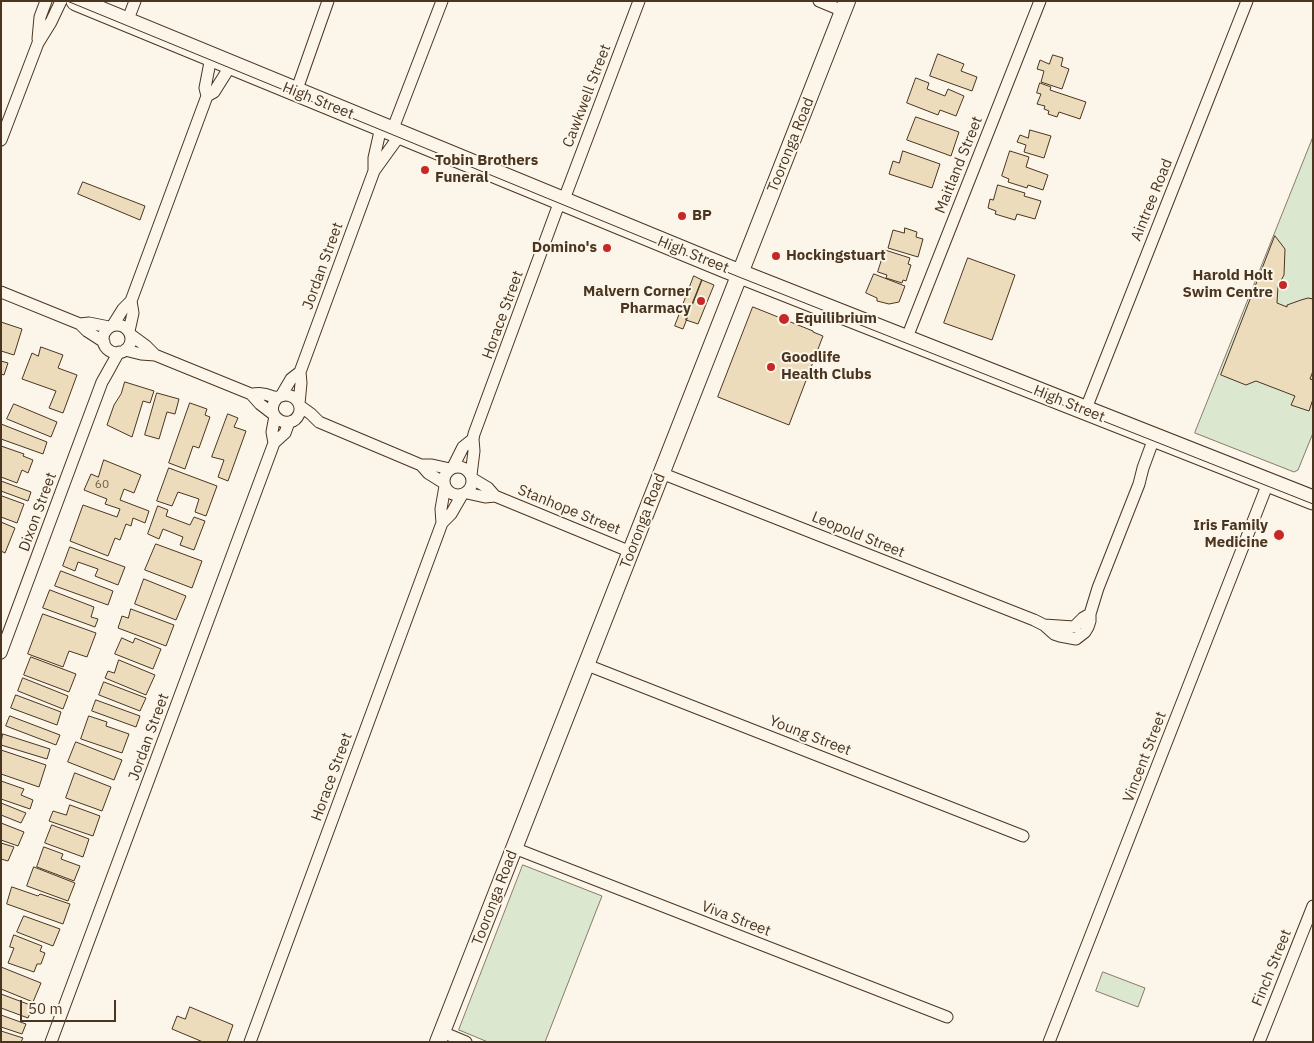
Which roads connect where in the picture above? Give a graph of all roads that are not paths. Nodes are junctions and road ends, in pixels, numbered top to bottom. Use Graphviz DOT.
graph roads {
  1 [pos="46,1"];
  2 [pos="61,1"];
  3 [pos="76,1"];
  4 [pos="135,1"];
  5 [pos="328,1"];
  6 [pos="442,1"];
  7 [pos="639,1"];
  8 [pos="819,1"];
  9 [pos="1040,1"];
  10 [pos="1247,1"];
  11 [pos="845,6"];
  12 [pos="127,22"];
  13 [pos="38,43"];
  14 [pos="211,57"];
  15 [pos="231,65"];
  16 [pos="296,92"];
  17 [pos="207,96"];
  18 [pos="391,131"];
  19 [pos="1,140"];
  20 [pos="374,171"];
  21 [pos="562,201"];
  22 [pos="740,274"];
  23 [pos="1,292"];
  24 [pos="131,301"];
  25 [pos="80,324"];
  26 [pos="111,326"];
  27 [pos="130,333"];
  28 [pos="906,340"];
  29 [pos="105,345"];
  30 [pos="122,351"];
  31 [pos="155,355"];
  32 [pos="300,372"];
  33 [pos="102,382"];
  34 [pos="251,394"];
  35 [pos="280,397"];
  36 [pos="299,405"];
  37 [pos="1085,411"];
  38 [pos="274,415"];
  39 [pos="292,421"];
  40 [pos="319,422"];
  41 [pos="1154,438"];
  42 [pos="472,439"];
  43 [pos="274,443"];
  44 [pos="421,465"];
  45 [pos="452,468"];
  46 [pos="662,473"];
  47 [pos="472,477"];
  48 [pos="1268,483"];
  49 [pos="444,484"];
  50 [pos="464,494"];
  51 [pos="1311,495"];
  52 [pos="495,496"];
  53 [pos="442,523"];
  54 [pos="631,552"];
  55 [pos="1,653"];
  56 [pos="586,664"];
  57 [pos="1023,836"];
  58 [pos="514,848"];
  59 [pos="1313,906"];
  60 [pos="947,1018"];
  61 [pos="440,1037"];
  62 [pos="52,1042"];
  63 [pos="250,1042"];
  64 [pos="466,1042"];
  65 [pos="1049,1042"];
  66 [pos="1259,1042"];
  1 -- 13 [label="street"];
  2 -- 13 [label="street"];
  3 -- 12 [label="main road, High Street"];
  4 -- 12 [label="street"];
  5 -- 16 [label="street"];
  6 -- 18 [label="street"];
  7 -- 21 [label="street, Cawkwell Street"];
  8 -- 11 [label="street"];
  9 -- 28 [label="street, Maitland Street"];
  10 -- 37 [label="street, Aintree Road"];
  11 -- 22 [label="main road, Tooronga Road"];
  12 -- 14 [label="main road, High Street"];
  13 -- 19 [label="street"];
  14 -- 15 [label="main road, High Street"];
  14 -- 17 [label="street"];
  15 -- 16 [label="main road, High Street"];
  15 -- 17 [label="street"];
  16 -- 18 [label="main road, High Street"];
  17 -- 24 [label="street"];
  18 -- 20 [label="street, Jordan Street"];
  18 -- 20 [label="street, Jordan Street"];
  18 -- 21 [label="main road, High Street"];
  20 -- 32 [label="street, Jordan Street"];
  21 -- 22 [label="main road, High Street"];
  21 -- 42 [label="street, Horace Street"];
  22 -- 28 [label="main road, High Street"];
  22 -- 46 [label="main road, Tooronga Road"];
  23 -- 25 [label="street"];
  24 -- 26 [label="street"];
  24 -- 27 [label="street"];
  25 -- 26 [label="street"];
  25 -- 29 [label="street"];
  26 -- 27 [label="street"];
  26 -- 29 [label="street"];
  27 -- 30 [label="street"];
  27 -- 31 [label="street"];
  28 -- 37 [label="main road, High Street"];
  29 -- 30 [label="street"];
  29 -- 33 [label="street, Dixon Street"];
  30 -- 31 [label="street"];
  30 -- 33 [label="street, Dixon Street"];
  31 -- 34 [label="street"];
  32 -- 35 [label="street, Jordan Street"];
  32 -- 36 [label="street, Jordan Street"];
  33 -- 55 [label="street, Dixon Street"];
  34 -- 35 [label="street"];
  34 -- 38 [label="street"];
  35 -- 36 [label="street"];
  35 -- 38 [label="street"];
  36 -- 39 [label="street"];
  36 -- 40 [label="street"];
  37 -- 41 [label="main road, High Street"];
  38 -- 39 [label="street"];
  38 -- 43 [label="street, Jordan Street"];
  39 -- 40 [label="street"];
  39 -- 43 [label="street, Jordan Street"];
  40 -- 44 [label="street"];
  41 -- 46 [label="street, Leopold Street"];
  41 -- 48 [label="main road, High Street"];
  42 -- 45 [label="street, Horace Street"];
  42 -- 47 [label="street, Horace Street"];
  43 -- 62 [label="street, Jordan Street"];
  44 -- 45 [label="street"];
  44 -- 49 [label="street"];
  45 -- 47 [label="street"];
  45 -- 49 [label="street"];
  46 -- 54 [label="main road, Tooronga Road"];
  47 -- 50 [label="street"];
  47 -- 52 [label="street, Stanhope Street"];
  48 -- 51 [label="main road, High Street"];
  48 -- 65 [label="street, Vincent Street"];
  49 -- 50 [label="street"];
  49 -- 53 [label="street, Horace Street"];
  50 -- 52 [label="street, Stanhope Street"];
  50 -- 53 [label="street, Horace Street"];
  52 -- 54 [label="street, Stanhope Street"];
  53 -- 63 [label="street, Horace Street"];
  54 -- 56 [label="main road, Tooronga Road"];
  56 -- 57 [label="street, Young Street"];
  56 -- 58 [label="main road, Tooronga Road"];
  58 -- 60 [label="street, Viva Street"];
  58 -- 61 [label="main road, Tooronga Road"];
  59 -- 66 [label="street, Finch Street"];
  61 -- 64 [label="street"];
}
